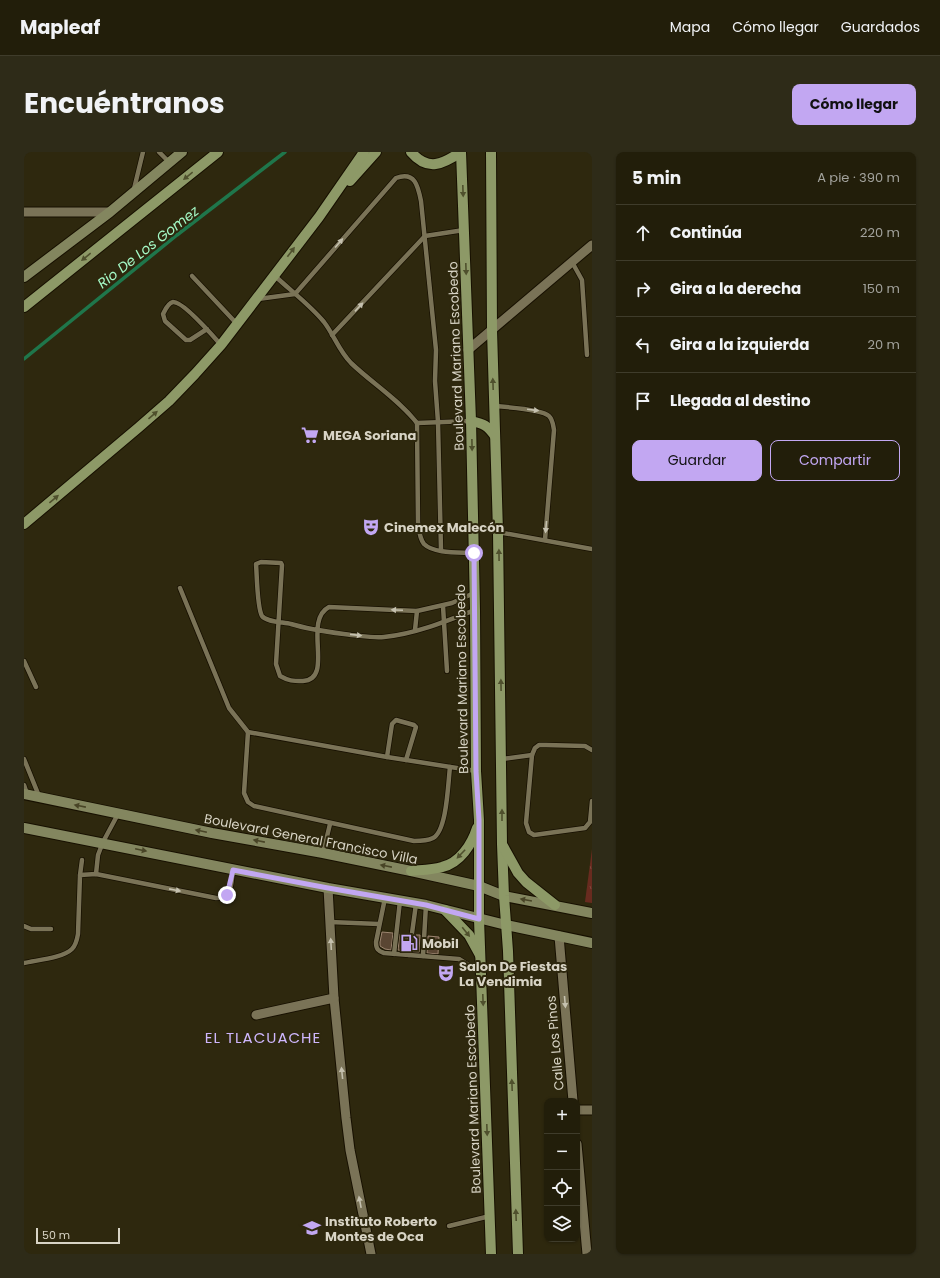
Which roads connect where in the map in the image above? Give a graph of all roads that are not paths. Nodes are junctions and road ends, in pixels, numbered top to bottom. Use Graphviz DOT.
graph roads {
  1 [pos="143,152"];
  2 [pos="159,152"];
  3 [pos="182,152"];
  4 [pos="218,152"];
  5 [pos="364,152"];
  6 [pos="376,152"];
  7 [pos="411,152"];
  8 [pos="461,152"];
  9 [pos="491,152"];
  10 [pos="170,163"];
  11 [pos="134,191"];
  12 [pos="24,212"];
  13 [pos="110,212"];
  14 [pos="318,217"];
  15 [pos="464,230"];
  16 [pos="425,236"];
  17 [pos="592,245"];
  18 [pos="572,262"];
  19 [pos="274,275"];
  20 [pos="192,276"];
  21 [pos="24,277"];
  22 [pos="295,294"];
  23 [pos="256,299"];
  24 [pos="24,306"];
  25 [pos="237,324"];
  26 [pos="207,328"];
  27 [pos="492,330"];
  28 [pos="332,335"];
  29 [pos="221,345"];
  30 [pos="468,350"];
  31 [pos="587,355"];
  32 [pos="494,406"];
  33 [pos="471,421"];
  34 [pos="438,422"];
  35 [pos="418,423"];
  36 [pos="495,436"];
  37 [pos="24,524"];
  38 [pos="498,532"];
  39 [pos="545,540"];
  40 [pos="592,549"];
  41 [pos="441,550"];
  42 [pos="474,553"];
  43 [pos="180,588"];
  44 [pos="474,593"];
  45 [pos="443,606"];
  46 [pos="475,610"];
  47 [pos="417,611"];
  48 [pos="278,621"];
  49 [pos="444,622"];
  50 [pos="415,630"];
  51 [pos="317,631"];
  52 [pos="24,661"];
  53 [pos="447,671"];
  54 [pos="36,687"];
  55 [pos="248,732"];
  56 [pos="592,750"];
  57 [pos="532,755"];
  58 [pos="387,757"];
  59 [pos="24,759"];
  60 [pos="502,759"];
  61 [pos="406,760"];
  62 [pos="450,767"];
  63 [pos="476,771"];
  64 [pos="24,785"];
  65 [pos="26,795"];
  66 [pos="39,798"];
  67 [pos="592,801"];
  68 [pos="118,814"];
  69 [pos="479,820"];
  70 [pos="330,824"];
  71 [pos="24,828"];
  72 [pos="103,842"];
  73 [pos="502,844"];
  74 [pos="323,853"];
  75 [pos="82,860"];
  76 [pos="233,870"];
  77 [pos="411,871"];
  78 [pos="96,874"];
  79 [pos="80,875"];
  80 [pos="479,886"];
  81 [pos="328,888"];
  82 [pos="504,896"];
  83 [pos="385,898"];
  84 [pos="400,901"];
  85 [pos="421,904"];
  86 [pos="555,905"];
  87 [pos="445,910"];
  88 [pos="592,913"];
  89 [pos="479,919"];
  90 [pos="330,922"];
  91 [pos="379,924"];
  92 [pos="506,925"];
  93 [pos="24,926"];
  94 [pos="51,929"];
  95 [pos="559,936"];
  96 [pos="592,943"];
  97 [pos="394,954"];
  98 [pos="409,955"];
  99 [pos="424,956"];
  100 [pos="24,963"];
  101 [pos="482,964"];
  102 [pos="334,998"];
  103 [pos="256,1015"];
  104 [pos="573,1098"];
  105 [pos="580,1110"];
  106 [pos="592,1110"];
  107 [pos="579,1170"];
  108 [pos="582,1209"];
  109 [pos="592,1209"];
  110 [pos="490,1216"];
  111 [pos="449,1226"];
  112 [pos="371,1254"];
  113 [pos="491,1254"];
  114 [pos="518,1254"];
  115 [pos="587,1254"];
  1 -- 11 [label="lane"];
  2 -- 10 [label="lane"];
  3 -- 10 [label="main road"];
  4 -- 24 [label="main road, one-way"];
  5 -- 14 [label="main road"];
  6 -- 14 [label="main road"];
  7 -- 8 [label="main road"];
  8 -- 15 [label="main road, Boulevard Mariano Escobedo, one-way"];
  9 -- 27 [label="main road"];
  10 -- 11 [label="main road"];
  11 -- 13 [label="main road"];
  12 -- 13 [label="street"];
  13 -- 21 [label="main road"];
  19 -- 14 [label="main road, one-way"];
  15 -- 16 [label="lane"];
  15 -- 30 [label="main road, Boulevard Mariano Escobedo, one-way"];
  22 -- 16 [label="lane, one-way"];
  28 -- 16 [label="lane, one-way"];
  16 -- 34 [label="lane"];
  17 -- 18 [label="street"];
  18 -- 27 [label="street"];
  18 -- 31 [label="lane"];
  19 -- 22 [label="lane"];
  19 -- 23 [label="main road"];
  20 -- 25 [label="lane"];
  22 -- 23 [label="lane"];
  22 -- 28 [label="lane"];
  23 -- 25 [label="main road"];
  25 -- 29 [label="main road"];
  26 -- 26 [label="lane"];
  26 -- 29 [label="lane"];
  27 -- 30 [label="street"];
  32 -- 27 [label="main road, one-way"];
  28 -- 35 [label="lane"];
  37 -- 29 [label="main road, one-way"];
  30 -- 33 [label="main road, Boulevard Mariano Escobedo"];
  32 -- 36 [label="main road"];
  32 -- 39 [label="lane, one-way"];
  33 -- 34 [label="lane"];
  33 -- 36 [label="main road"];
  33 -- 42 [label="main road, Boulevard Mariano Escobedo, one-way"];
  34 -- 35 [label="lane"];
  34 -- 41 [label="lane"];
  35 -- 41 [label="lane"];
  36 -- 38 [label="main road"];
  38 -- 39 [label="lane"];
  60 -- 38 [label="main road, one-way"];
  39 -- 40 [label="lane"];
  41 -- 42 [label="lane"];
  42 -- 44 [label="main road, Boulevard Mariano Escobedo"];
  43 -- 55 [label="lane"];
  44 -- 45 [label="lane"];
  44 -- 46 [label="main road, Boulevard Mariano Escobedo"];
  45 -- 47 [label="lane"];
  45 -- 49 [label="lane"];
  46 -- 49 [label="lane"];
  46 -- 63 [label="main road, Boulevard Mariano Escobedo"];
  47 -- 50 [label="lane"];
  47 -- 51 [label="lane, one-way"];
  48 -- 48 [label="lane"];
  48 -- 51 [label="lane"];
  48 -- 51 [label="lane"];
  49 -- 50 [label="lane"];
  49 -- 53 [label="lane"];
  51 -- 50 [label="lane, one-way"];
  52 -- 54 [label="lane"];
  55 -- 58 [label="lane"];
  55 -- 70 [label="lane"];
  56 -- 57 [label="lane"];
  57 -- 60 [label="lane"];
  57 -- 67 [label="lane"];
  58 -- 61 [label="lane"];
  58 -- 61 [label="lane"];
  59 -- 66 [label="lane"];
  73 -- 60 [label="main road, one-way"];
  61 -- 62 [label="lane"];
  62 -- 63 [label="lane"];
  62 -- 70 [label="lane"];
  63 -- 69 [label="main road, Boulevard Mariano Escobedo"];
  64 -- 65 [label="lane"];
  65 -- 66 [label="main road, Boulevard General Francisco Villa"];
  68 -- 66 [label="main road, Boulevard General Francisco Villa, one-way"];
  68 -- 72 [label="lane"];
  74 -- 68 [label="main road, Boulevard General Francisco Villa, one-way"];
  69 -- 77 [label="main road, one-way"];
  69 -- 80 [label="main road, Boulevard Mariano Escobedo"];
  70 -- 74 [label="lane"];
  71 -- 72 [label="main road"];
  72 -- 76 [label="main road, one-way"];
  72 -- 78 [label="lane"];
  73 -- 82 [label="main road"];
  73 -- 86 [label="main road"];
  77 -- 74 [label="main road, Boulevard General Francisco Villa, one-way"];
  75 -- 79 [label="lane"];
  78 -- 76 [label="lane, one-way"];
  76 -- 81 [label="main road"];
  77 -- 80 [label="main road, Boulevard General Francisco Villa"];
  78 -- 79 [label="lane"];
  79 -- 100 [label="lane"];
  80 -- 82 [label="main road, Boulevard General Francisco Villa"];
  80 -- 89 [label="main road, Boulevard Mariano Escobedo"];
  81 -- 83 [label="main road"];
  81 -- 90 [label="street"];
  86 -- 82 [label="main road, Boulevard General Francisco Villa, one-way"];
  82 -- 92 [label="main road"];
  83 -- 84 [label="main road"];
  83 -- 91 [label="lane"];
  84 -- 85 [label="main road"];
  84 -- 97 [label="lane"];
  85 -- 87 [label="main road"];
  85 -- 98 [label="lane"];
  85 -- 99 [label="lane"];
  86 -- 88 [label="main road, Boulevard General Francisco Villa"];
  87 -- 89 [label="main road"];
  87 -- 101 [label="main road, one-way"];
  89 -- 92 [label="main road"];
  89 -- 101 [label="main road, Boulevard Mariano Escobedo"];
  90 -- 91 [label="lane"];
  102 -- 90 [label="street, one-way"];
  91 -- 97 [label="lane"];
  92 -- 95 [label="main road"];
  114 -- 92 [label="main road, one-way"];
  93 -- 94 [label="lane"];
  95 -- 96 [label="main road"];
  95 -- 104 [label="street, Calle Los Pinos, one-way"];
  97 -- 98 [label="lane"];
  98 -- 99 [label="lane"];
  99 -- 101 [label="lane"];
  101 -- 110 [label="main road, Boulevard Mariano Escobedo, one-way"];
  102 -- 103 [label="street"];
  112 -- 102 [label="street, one-way"];
  105 -- 106 [label="street"];
  107 -- 108 [label="street"];
  108 -- 109 [label="street"];
  108 -- 115 [label="street"];
  110 -- 111 [label="lane"];
  110 -- 113 [label="main road, Boulevard Mariano Escobedo"];
}
